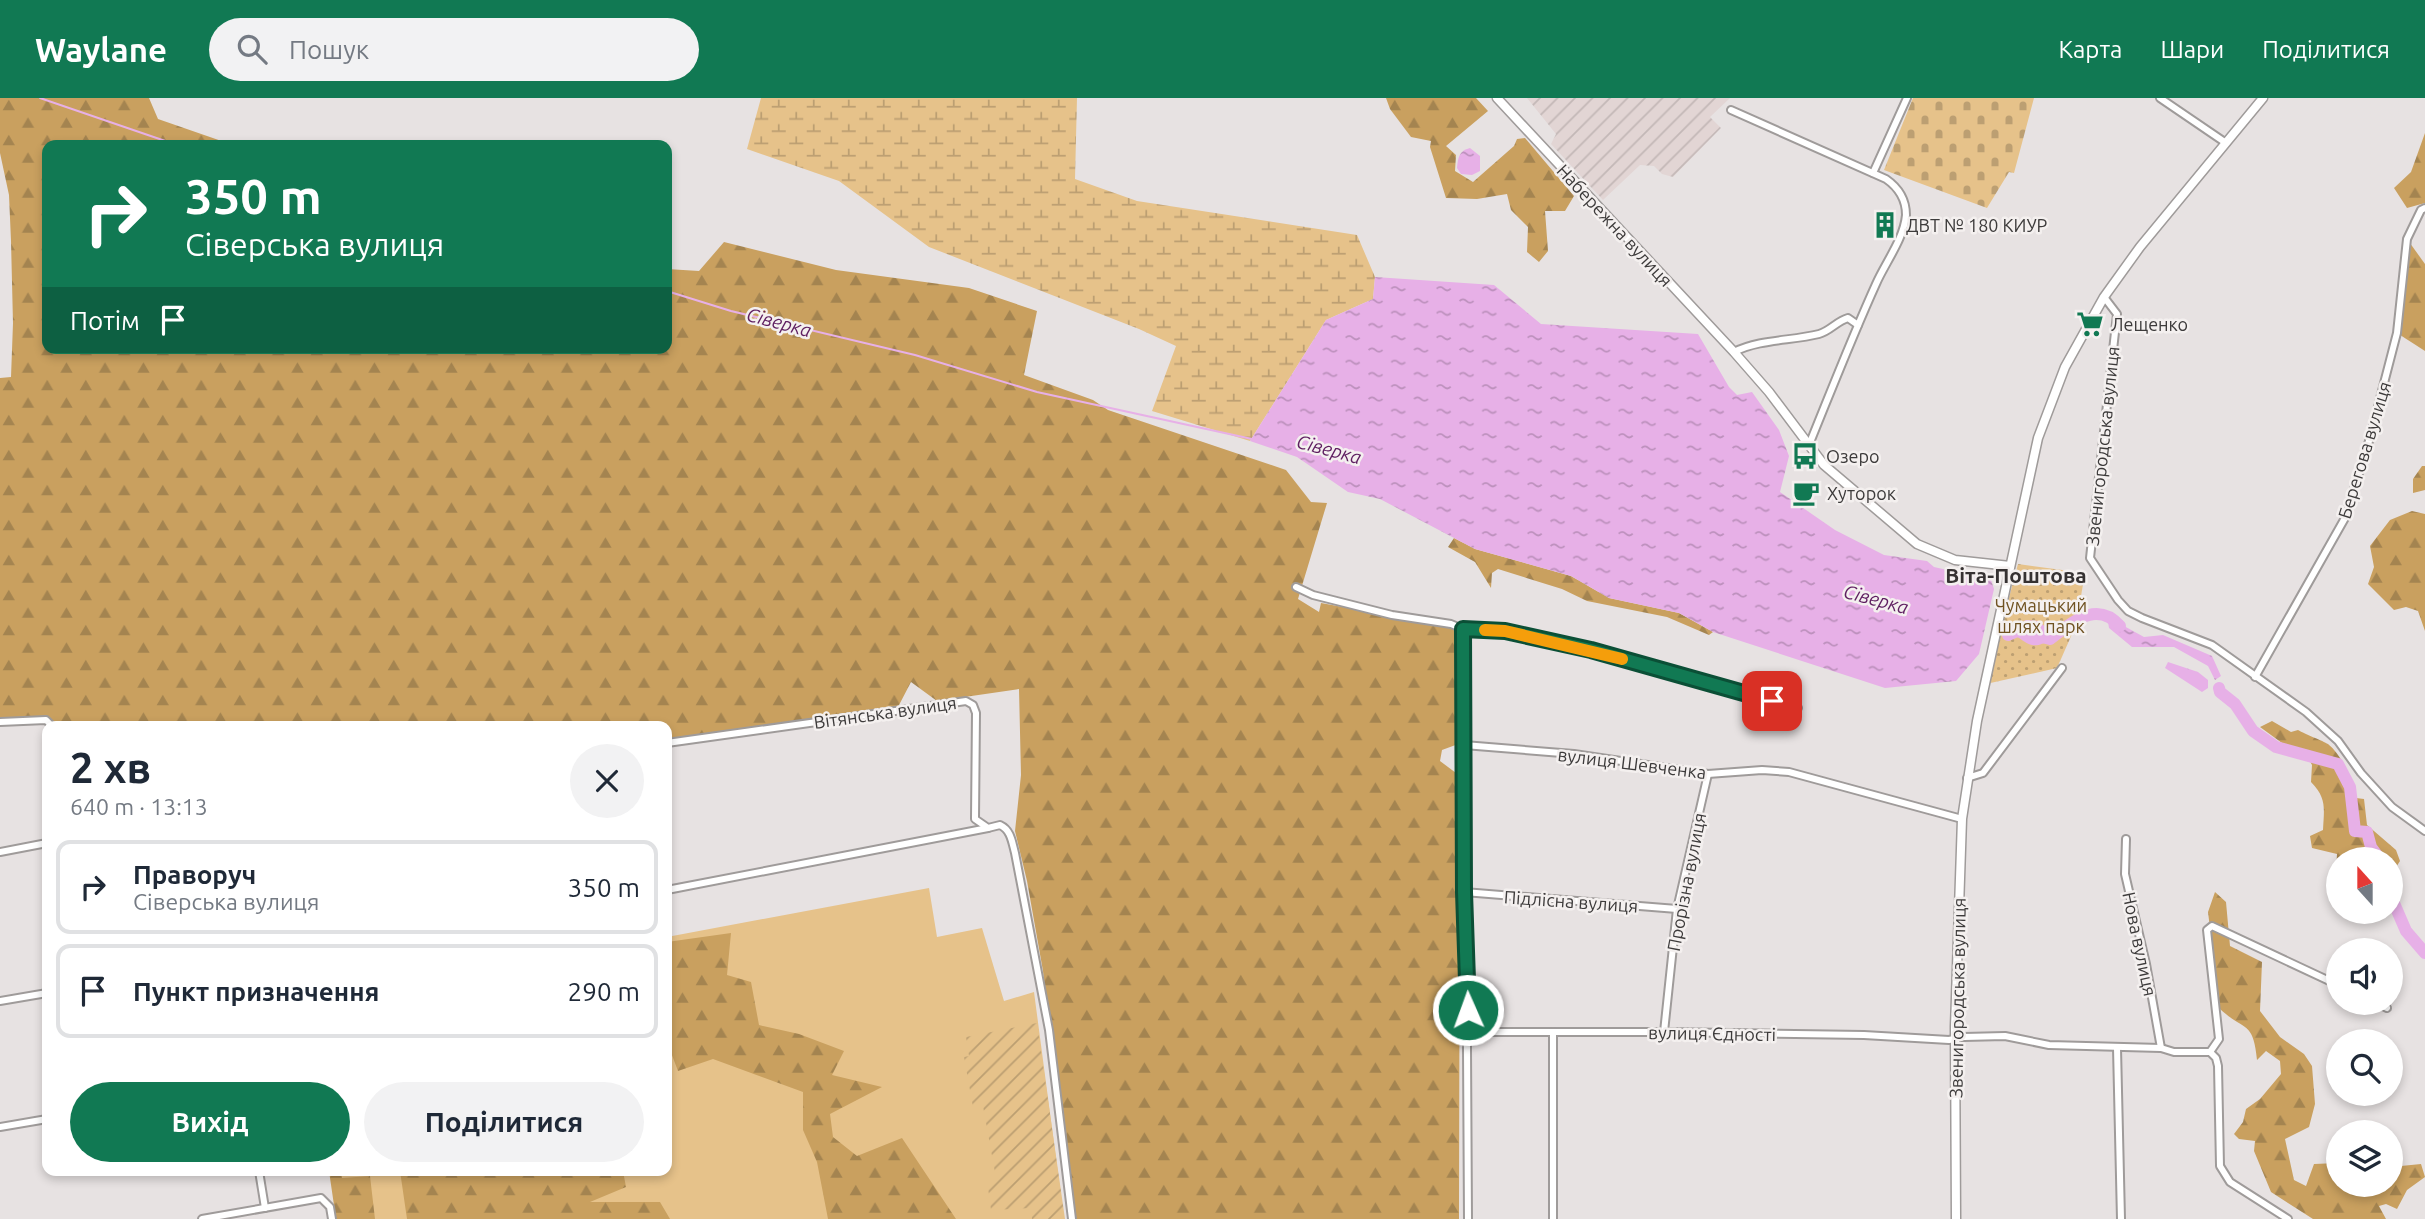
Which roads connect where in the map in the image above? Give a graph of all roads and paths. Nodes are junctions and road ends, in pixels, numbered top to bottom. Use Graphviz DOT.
graph roads {
  1 [pos="1497,98"];
  2 [pos="1907,98"];
  3 [pos="2160,98"];
  4 [pos="2263,98"];
  5 [pos="1731,110"];
  6 [pos="2226,143"];
  7 [pos="1873,173"];
  8 [pos="2425,208"];
  9 [pos="2105,296"];
  10 [pos="1858,325"];
  11 [pos="1734,352"];
  12 [pos="1809,445"];
  13 [pos="2010,566"];
  14 [pos="1296,586"];
  15 [pos="1463,629"];
  16 [pos="2062,668"];
  17 [pos="2255,677"];
  18 [pos="1798,708"];
  19 [pos="48,721"];
  20 [pos="0,722"];
  21 [pos="672,742"];
  22 [pos="1464,744"];
  23 [pos="1708,774"];
  24 [pos="1967,778"];
  25 [pos="1962,819"];
  26 [pos="988,828"];
  27 [pos="2425,831"];
  28 [pos="2126,839"];
  29 [pos="42,844"];
  30 [pos="0,852"];
  31 [pos="672,889"];
  32 [pos="1464,892"];
  33 [pos="1677,909"];
  34 [pos="2326,979"];
  35 [pos="42,994"];
  36 [pos="0,1001"];
  37 [pos="1468,1032"];
  38 [pos="1553,1032"];
  39 [pos="1664,1032"];
  40 [pos="1955,1038"];
  41 [pos="2117,1048"];
  42 [pos="2161,1048"];
  43 [pos="2210,1052"];
  44 [pos="42,1120"];
  45 [pos="0,1127"];
  46 [pos="260,1176"];
  47 [pos="265,1208"];
  48 [pos="202,1219"];
  49 [pos="332,1219"];
  50 [pos="1072,1219"];
  51 [pos="1468,1219"];
  52 [pos="1553,1219"];
  53 [pos="1956,1219"];
  54 [pos="2121,1219"];
  55 [pos="2288,1219"];
  1 -- 11 [label="street, Набережна вулиця"];
  2 -- 7 [label="street"];
  3 -- 6 [label="street"];
  4 -- 6 [label="street, Звенигородська вулиця"];
  5 -- 7 [label="street"];
  6 -- 9 [label="street, Звенигородська вулиця"];
  7 -- 10 [label="street"];
  8 -- 17 [label="street, Берегова вулиця"];
  9 -- 13 [label="street, Звенигородська вулиця"];
  9 -- 17 [label="street, Звенигородська вулиця"];
  10 -- 11 [label="street"];
  10 -- 12 [label="street"];
  11 -- 12 [label="street, Набережна вулиця"];
  12 -- 13 [label="street, Набережна вулиця"];
  13 -- 24 [label="street, Звенигородська вулиця"];
  14 -- 15 [label="street"];
  15 -- 18 [label="street"];
  15 -- 22 [label="street"];
  16 -- 24 [label="street"];
  17 -- 27 [label="street"];
  19 -- 20 [label="street"];
  21 -- 26 [label="street, Вітянська вулиця"];
  22 -- 23 [label="street, вулиця Шевченка"];
  22 -- 32 [label="street"];
  23 -- 25 [label="street, вулиця Шевченка"];
  23 -- 33 [label="street, Прорізна вулиця"];
  24 -- 25 [label="street, Звенигородська вулиця"];
  25 -- 40 [label="street, Звенигородська вулиця"];
  26 -- 31 [label="street"];
  26 -- 50 [label="street"];
  28 -- 42 [label="street, Нова вулиця"];
  29 -- 30 [label="street"];
  32 -- 33 [label="street, Підлісна вулиця"];
  32 -- 37 [label="street"];
  33 -- 39 [label="street, Прорізна вулиця"];
  34 -- 43 [label="street"];
  35 -- 36 [label="street"];
  37 -- 38 [label="street, вулиця Єдності"];
  37 -- 51 [label="street"];
  38 -- 39 [label="street, вулиця Єдності"];
  38 -- 52 [label="street"];
  39 -- 40 [label="street, вулиця Єдності"];
  40 -- 41 [label="street"];
  40 -- 53 [label="street, Звенигородська вулиця"];
  41 -- 42 [label="street"];
  41 -- 54 [label="street"];
  42 -- 43 [label="street"];
  43 -- 55 [label="street"];
  44 -- 45 [label="street"];
  46 -- 47 [label="street"];
  47 -- 48 [label="street"];
  47 -- 49 [label="street"];
}
